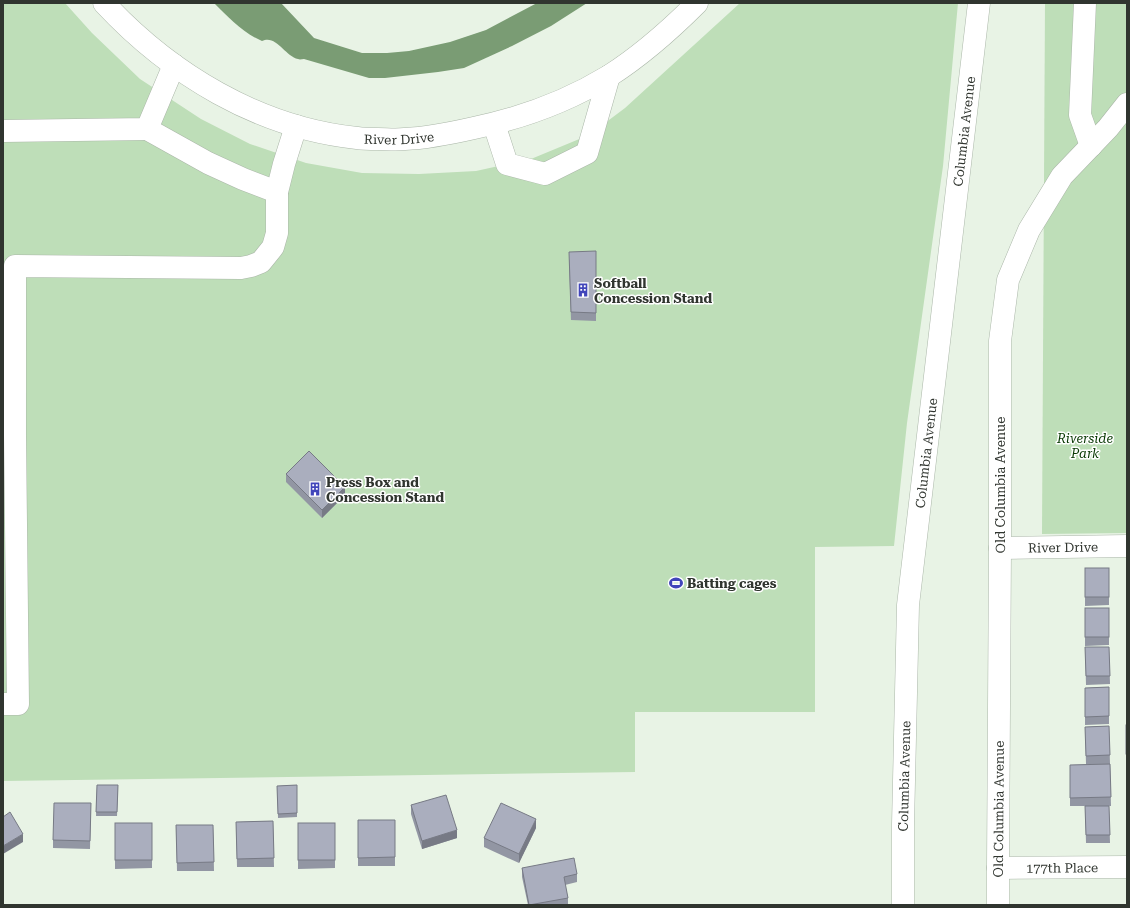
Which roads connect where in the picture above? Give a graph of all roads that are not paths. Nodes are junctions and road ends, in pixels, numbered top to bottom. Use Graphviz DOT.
graph roads {
  1 [pos="104,3"];
  2 [pos="697,3"];
  3 [pos="979,3"];
  4 [pos="1085,3"];
  5 [pos="174,65"];
  6 [pos="609,76"];
  7 [pos="1127,104"];
  8 [pos="494,124"];
  9 [pos="296,126"];
  10 [pos="146,129"];
  11 [pos="3,131"];
  12 [pos="1091,146"];
  13 [pos="277,192"];
  14 [pos="1127,546"];
  15 [pos="1000,548"];
  16 [pos="3,704"];
  17 [pos="1127,867"];
  18 [pos="998,868"];
  19 [pos="903,905"];
  20 [pos="998,905"];
  1 -- 5 [label="street, River Drive"];
  2 -- 6 [label="street, River Drive"];
  3 -- 19 [label="street, Columbia Avenue"];
  4 -- 12 [label="street"];
  5 -- 9 [label="street, River Drive"];
  5 -- 10 [label="street"];
  6 -- 8 [label="street, River Drive"];
  6 -- 8 [label="street"];
  7 -- 12 [label="street, Old Columbia Avenue"];
  8 -- 9 [label="street, River Drive"];
  9 -- 13 [label="street"];
  10 -- 11 [label="street"];
  10 -- 13 [label="street"];
  12 -- 15 [label="street, Old Columbia Avenue"];
  13 -- 16 [label="street"];
  14 -- 15 [label="street, River Drive"];
  15 -- 18 [label="street, Old Columbia Avenue"];
  17 -- 18 [label="street, 177th Place"];
  18 -- 20 [label="street, Old Columbia Avenue"];
}
